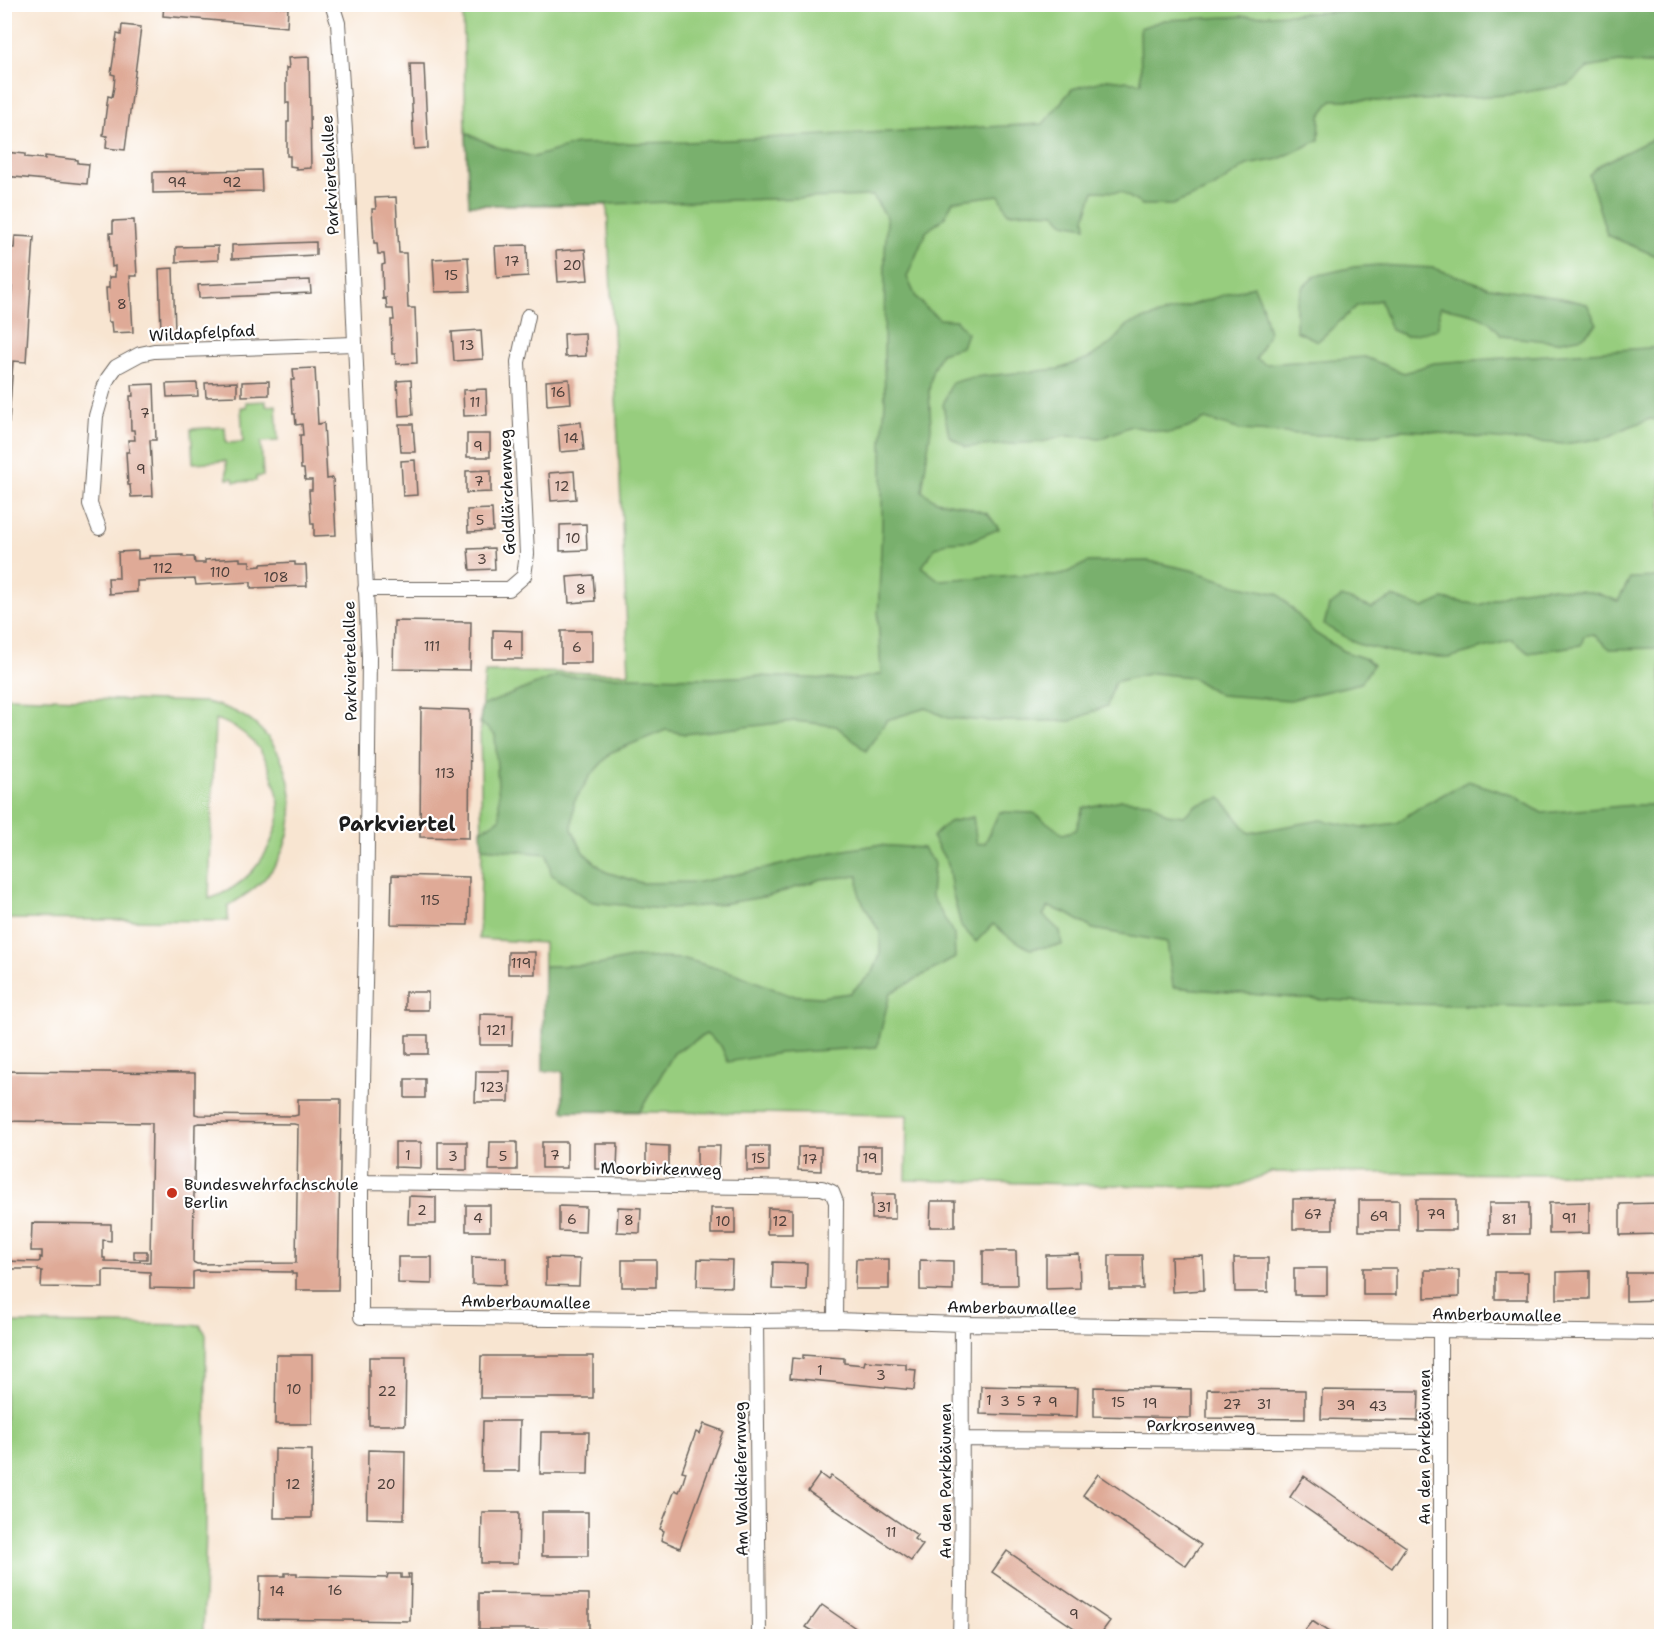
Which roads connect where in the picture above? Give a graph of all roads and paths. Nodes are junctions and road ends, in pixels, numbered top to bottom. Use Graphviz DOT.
graph roads {
  1 [pos="332,4"];
  2 [pos="528,316"];
  3 [pos="354,344"];
  4 [pos="99,528"];
  5 [pos="364,589"];
  6 [pos="361,1182"];
  7 [pos="361,1317"];
  8 [pos="835,1320"];
  9 [pos="756,1321"];
  10 [pos="962,1324"];
  11 [pos="1440,1330"];
  12 [pos="1662,1333"];
  13 [pos="961,1439"];
  14 [pos="1440,1442"];
  15 [pos="759,1636"];
  16 [pos="960,1636"];
  17 [pos="1440,1636"];
  1 -- 3 [label="street, Parkviertelallee"];
  2 -- 5 [label="street, Goldlärchenweg"];
  3 -- 4 [label="street, Wildapfelpfad"];
  3 -- 5 [label="street, Parkviertelallee"];
  5 -- 6 [label="street, Parkviertelallee"];
  6 -- 7 [label="street, Parkviertelallee"];
  6 -- 8 [label="street, Moorbirkenweg"];
  7 -- 9 [label="street, Amberbaumallee"];
  8 -- 9 [label="street, Amberbaumallee"];
  8 -- 10 [label="street, Amberbaumallee"];
  9 -- 15 [label="street, Am Waldkiefernweg"];
  10 -- 11 [label="street, Amberbaumallee"];
  10 -- 13 [label="street, An den Parkbäumen"];
  11 -- 12 [label="street, Amberbaumallee"];
  11 -- 14 [label="street, An den Parkbäumen"];
  13 -- 14 [label="street, Parkrosenweg"];
  13 -- 16 [label="street, An den Parkbäumen"];
  14 -- 17 [label="street, An den Parkbäumen"];
}
